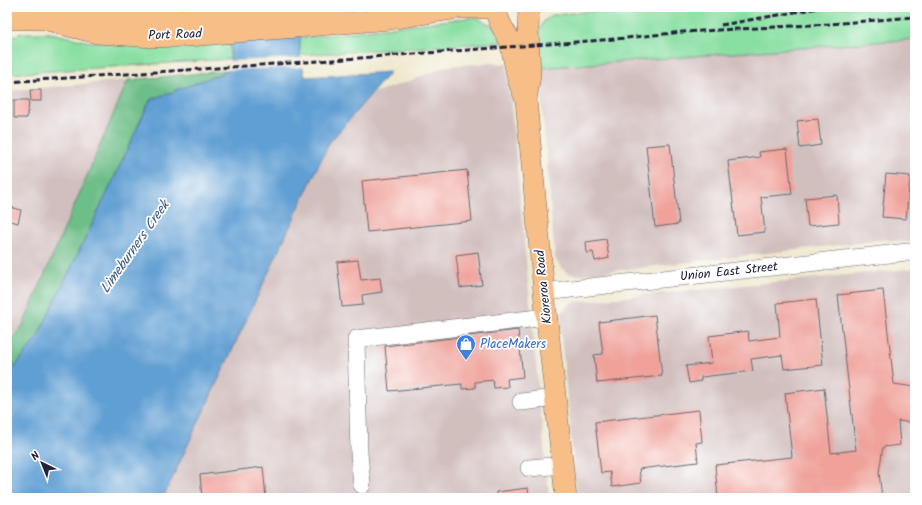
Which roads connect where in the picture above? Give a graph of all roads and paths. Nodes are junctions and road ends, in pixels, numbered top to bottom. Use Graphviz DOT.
graph roads {
  1 [pos="11,7"];
  2 [pos="63,7"];
  3 [pos="333,7"];
  4 [pos="518,7"];
  5 [pos="529,7"];
  6 [pos="493,8"];
  7 [pos="7,16"];
  8 [pos="7,19"];
  9 [pos="187,27"];
  10 [pos="526,100"];
  11 [pos="915,253"];
  12 [pos="544,292"];
  13 [pos="546,318"];
  14 [pos="555,398"];
  15 [pos="521,402"];
  16 [pos="562,465"];
  17 [pos="529,468"];
  18 [pos="362,486"];
  19 [pos="566,498"];
  1 -- 7 [label="main road"];
  2 -- 9 [label="main road, Port Road"];
  3 -- 9 [label="main road, Port Road"];
  4 -- 6 [label="main road"];
  5 -- 10 [label="main road, Kioreroa Road"];
  6 -- 9 [label="main road, Port Road"];
  6 -- 10 [label="main road, Kioreroa Road"];
  8 -- 9 [label="main road, Port Road"];
  10 -- 12 [label="main road, Kioreroa Road"];
  11 -- 12 [label="street, Union East Street"];
  12 -- 13 [label="main road, Kioreroa Road"];
  13 -- 14 [label="main road, Kioreroa Road"];
  13 -- 18 [label="street"];
  14 -- 15 [label="street"];
  14 -- 16 [label="main road, Kioreroa Road"];
  16 -- 17 [label="street"];
  16 -- 19 [label="main road, Kioreroa Road"];
}
